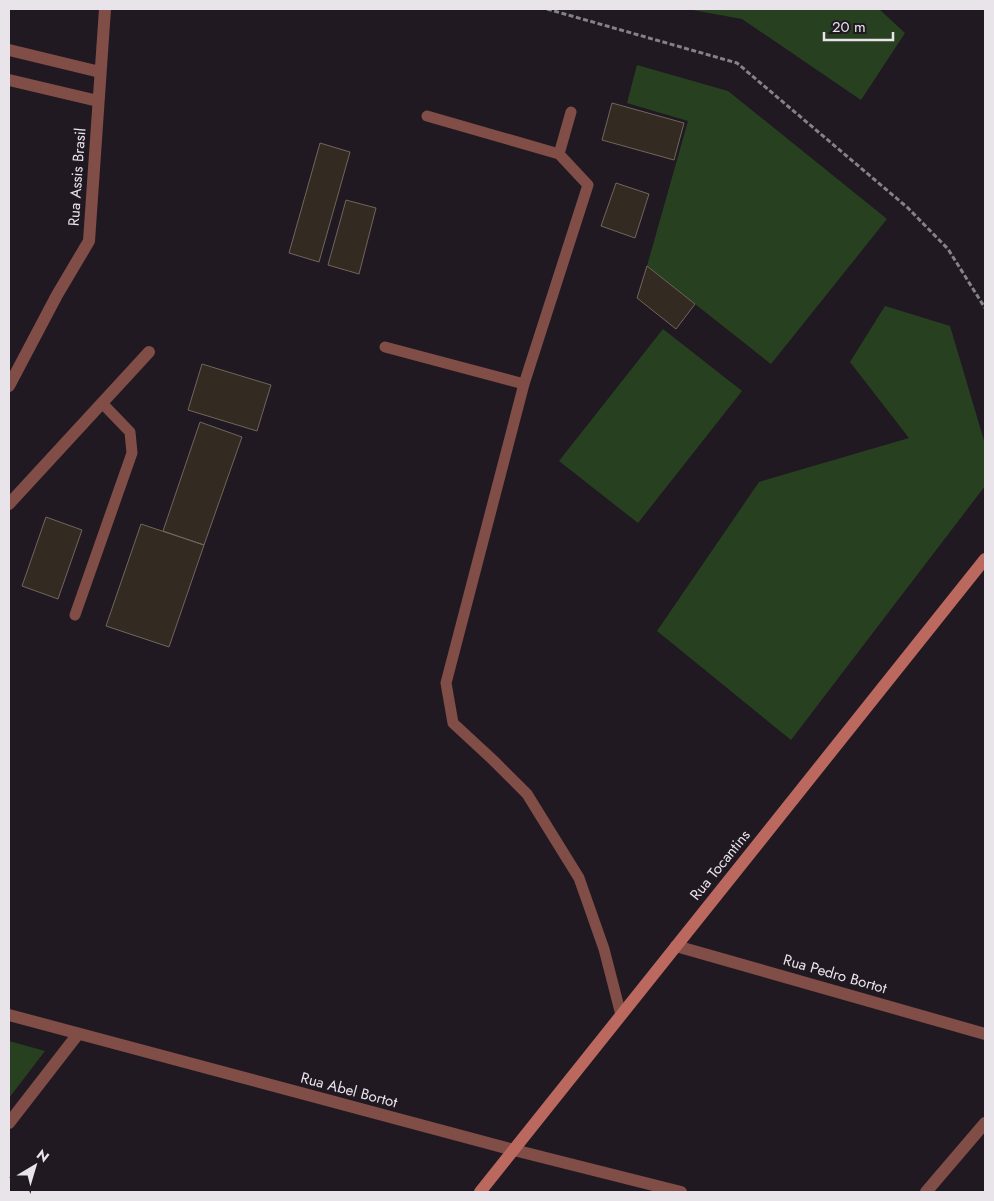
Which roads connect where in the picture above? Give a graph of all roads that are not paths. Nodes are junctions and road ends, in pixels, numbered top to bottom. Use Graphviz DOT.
graph roads {
  1 [pos="105,9"];
  2 [pos="9,50"];
  3 [pos="100,72"];
  4 [pos="9,80"];
  5 [pos="98,101"];
  6 [pos="572,112"];
  7 [pos="427,116"];
  8 [pos="559,154"];
  9 [pos="385,346"];
  10 [pos="149,352"];
  11 [pos="524,384"];
  12 [pos="9,386"];
  13 [pos="102,402"];
  14 [pos="9,504"];
  15 [pos="985,558"];
  16 [pos="75,615"];
  17 [pos="676,946"];
  18 [pos="9,1015"];
  19 [pos="621,1015"];
  20 [pos="78,1034"];
  21 [pos="985,1034"];
  22 [pos="985,1122"];
  23 [pos="9,1123"];
  24 [pos="514,1150"];
  25 [pos="480,1192"];
  26 [pos="681,1192"];
  27 [pos="926,1192"];
  1 -- 3 [label="street, Rua Assis Brasil"];
  2 -- 3 [label="street"];
  3 -- 5 [label="street, Rua Assis Brasil"];
  4 -- 5 [label="street"];
  5 -- 12 [label="street, Rua Assis Brasil"];
  6 -- 8 [label="lane"];
  7 -- 8 [label="lane"];
  8 -- 11 [label="lane"];
  9 -- 11 [label="lane"];
  10 -- 13 [label="street"];
  11 -- 19 [label="lane"];
  13 -- 14 [label="street"];
  13 -- 16 [label="lane"];
  15 -- 17 [label="main road, Rua Tocantins"];
  17 -- 19 [label="main road, Rua Tocantins"];
  17 -- 21 [label="street, Rua Pedro Bortot"];
  18 -- 20 [label="street, Rua Abel Bortot"];
  19 -- 24 [label="main road, Rua Tocantins"];
  20 -- 23 [label="street"];
  20 -- 24 [label="street, Rua Abel Bortot"];
  22 -- 27 [label="street"];
  24 -- 25 [label="main road, Rua Tocantins"];
  24 -- 26 [label="street, Rua Abel Bortot"];
}
